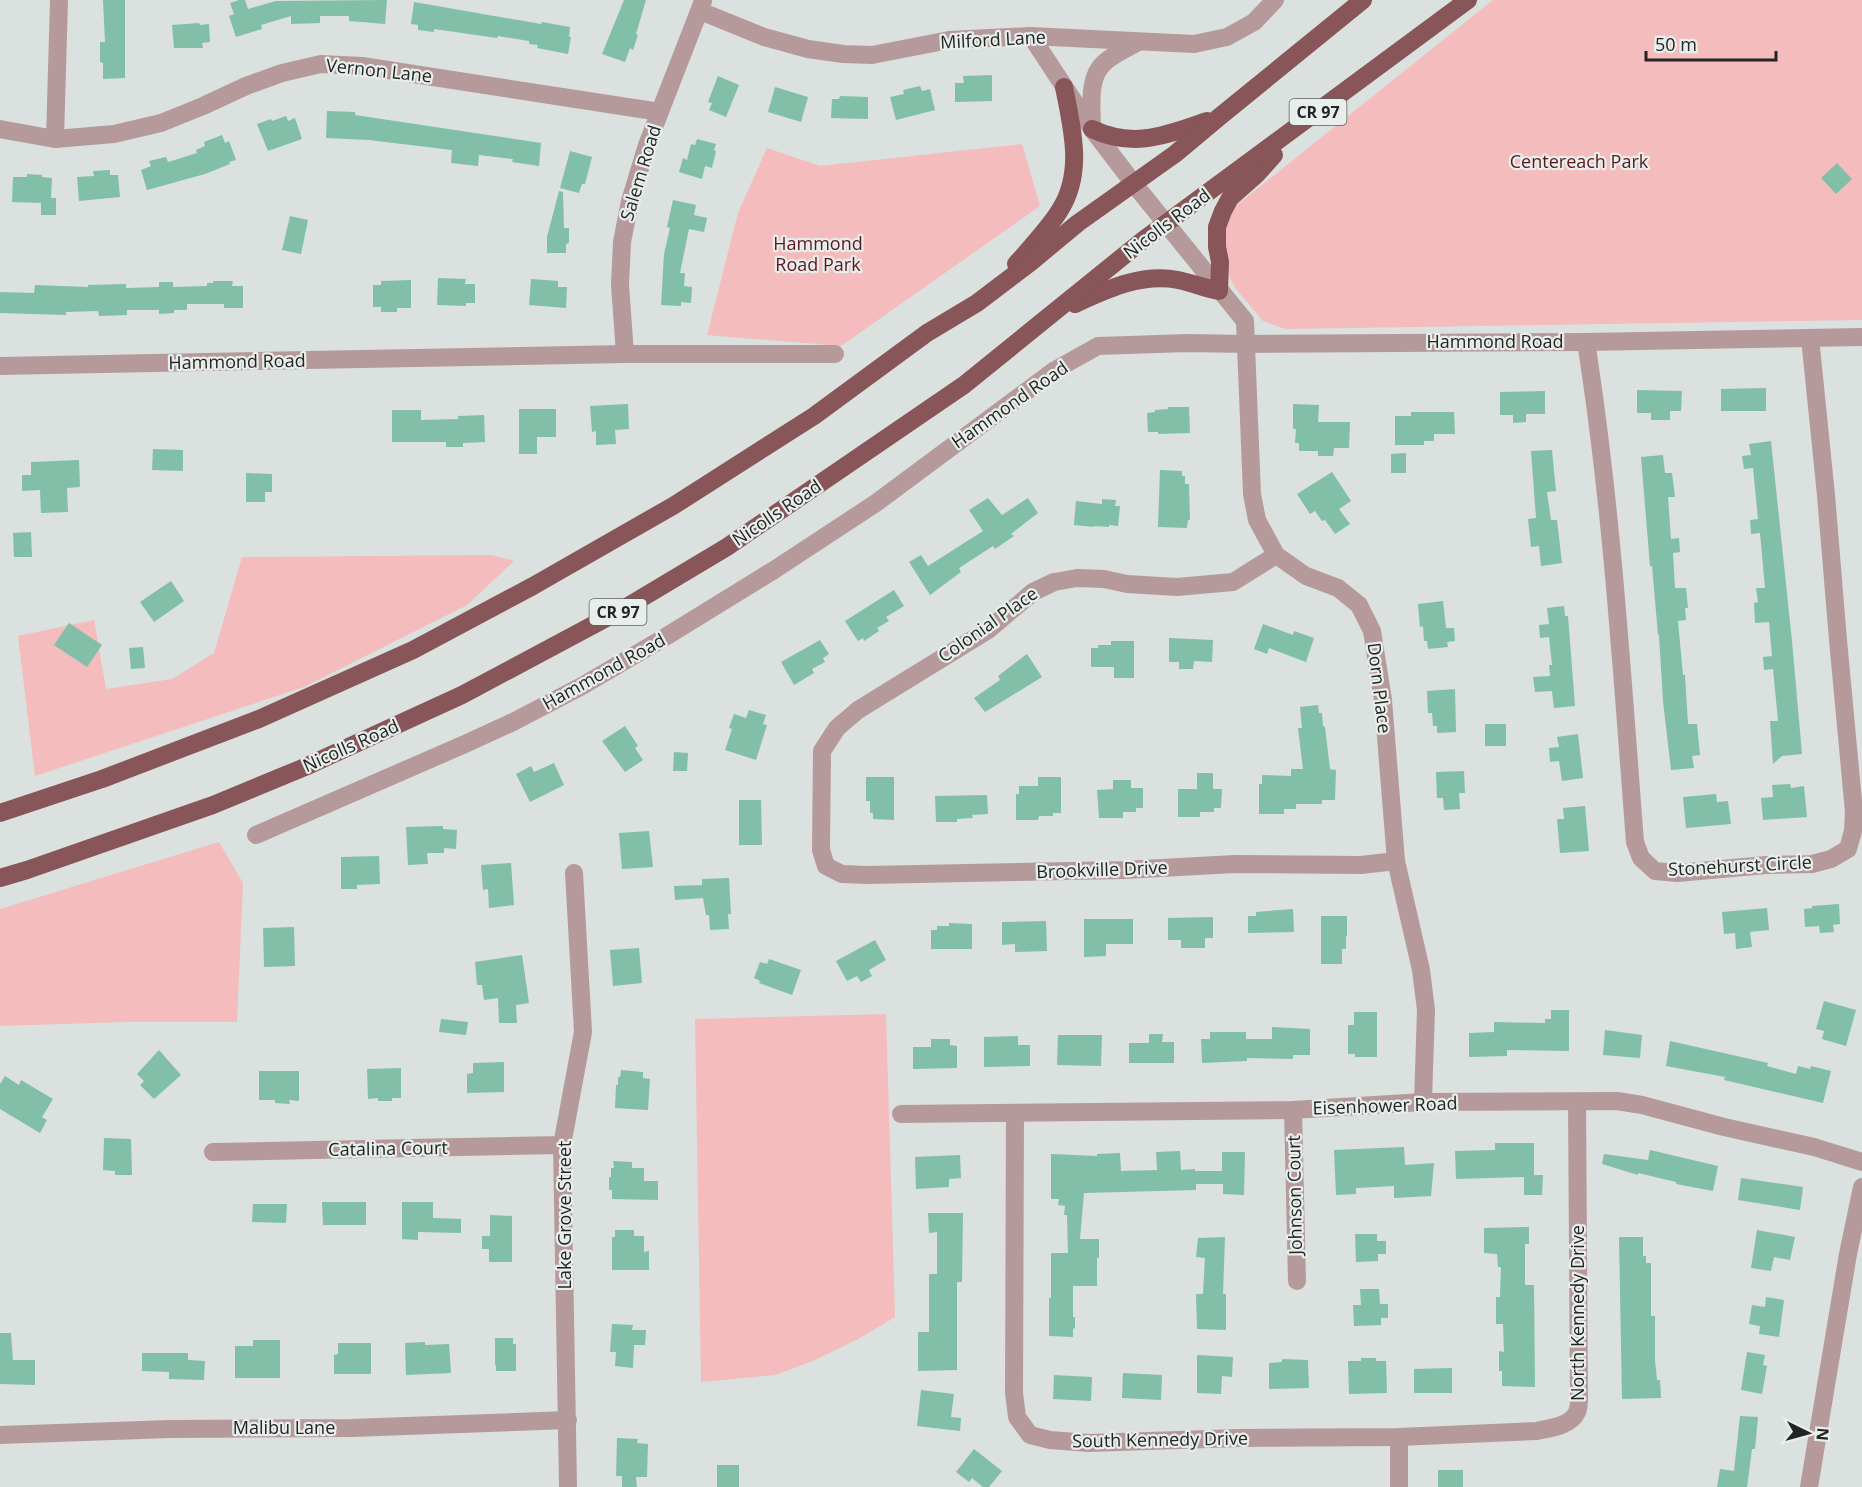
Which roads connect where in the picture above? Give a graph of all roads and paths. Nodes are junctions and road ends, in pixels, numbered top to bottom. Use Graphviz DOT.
graph roads {
  1 [pos="59,0"];
  2 [pos="1275,0"];
  3 [pos="1363,0"];
  4 [pos="1468,0"];
  5 [pos="702,6"];
  6 [pos="1031,36"];
  7 [pos="1140,42"];
  8 [pos="1064,87"];
  9 [pos="660,112"];
  10 [pos="1218,117"];
  11 [pos="1299,126"];
  12 [pos="0,129"];
  13 [pos="1092,129"];
  14 [pos="55,139"];
  15 [pos="1134,184"];
  16 [pos="1167,224"];
  17 [pos="995,290"];
  18 [pos="1219,291"];
  19 [pos="1052,314"];
  20 [pos="1862,337"];
  21 [pos="1809,338"];
  22 [pos="1586,342"];
  23 [pos="1247,344"];
  24 [pos="626,354"];
  25 [pos="835,354"];
  26 [pos="0,366"];
  27 [pos="1276,555"];
  28 [pos="0,813"];
  29 [pos="256,835"];
  30 [pos="821,850"];
  31 [pos="1396,861"];
  32 [pos="574,873"];
  33 [pos="0,878"];
  34 [pos="1423,1102"];
  35 [pos="1577,1102"];
  36 [pos="1293,1110"];
  37 [pos="901,1114"];
  38 [pos="1015,1114"];
  39 [pos="562,1145"];
  40 [pos="213,1152"];
  41 [pos="1862,1162"];
  42 [pos="1862,1187"];
  43 [pos="1297,1281"];
  44 [pos="568,1420"];
  45 [pos="0,1435"];
  46 [pos="1400,1437"];
  47 [pos="568,1487"];
  48 [pos="1399,1487"];
  49 [pos="1809,1487"];
  1 -- 14 [label="street"];
  2 -- 7 [label="street, Milford Lane"];
  3 -- 10 [label="highway"];
  4 -- 11 [label="highway, Nicolls Road / CR 97"];
  5 -- 6 [label="street, Milford Lane"];
  5 -- 9 [label="street, Salem Road"];
  6 -- 7 [label="street, Milford Lane"];
  6 -- 8 [label="street, Dorn Place"];
  7 -- 13 [label="street"];
  8 -- 13 [label="street, Dorn Place"];
  8 -- 17 [label="highway"];
  9 -- 14 [label="street, Vernon Lane"];
  9 -- 24 [label="street, Salem Road"];
  10 -- 13 [label="highway"];
  10 -- 15 [label="highway"];
  11 -- 16 [label="highway, Nicolls Road / CR 97"];
  11 -- 18 [label="highway"];
  12 -- 14 [label="street, Vernon Lane"];
  13 -- 15 [label="street, Dorn Place"];
  15 -- 16 [label="street, Dorn Place"];
  15 -- 17 [label="highway"];
  16 -- 18 [label="street, Dorn Place"];
  16 -- 19 [label="highway, Nicolls Road / CR 97"];
  17 -- 28 [label="highway"];
  18 -- 19 [label="highway"];
  18 -- 23 [label="street, Dorn Place"];
  19 -- 33 [label="highway, Nicolls Road / CR 97"];
  20 -- 21 [label="street, Hammond Road"];
  21 -- 22 [label="street, Hammond Road"];
  21 -- 22 [label="street, Stonehurst Circle"];
  22 -- 23 [label="street, Hammond Road"];
  23 -- 27 [label="street, Dorn Place"];
  23 -- 29 [label="street, Hammond Road"];
  24 -- 25 [label="street, Hammond Road"];
  24 -- 26 [label="street, Hammond Road"];
  27 -- 30 [label="street, Colonial Place"];
  27 -- 31 [label="street, Dorn Place"];
  30 -- 31 [label="street, Brookville Drive"];
  31 -- 34 [label="street, Dorn Place"];
  32 -- 39 [label="street, Lake Grove Street"];
  34 -- 35 [label="street, Eisenhower Road"];
  34 -- 36 [label="street, Eisenhower Road"];
  35 -- 41 [label="street, Eisenhower Road"];
  35 -- 46 [label="street, North Kennedy Drive"];
  36 -- 38 [label="street, Eisenhower Road"];
  36 -- 43 [label="street, Johnson Court"];
  37 -- 38 [label="street, Eisenhower Road"];
  38 -- 46 [label="street, South Kennedy Drive"];
  39 -- 40 [label="street, Catalina Court"];
  39 -- 44 [label="street, Lake Grove Street"];
  42 -- 49 [label="street"];
  44 -- 45 [label="street, Malibu Lane"];
  44 -- 47 [label="street, Lake Grove Street"];
  46 -- 48 [label="street"];
}
